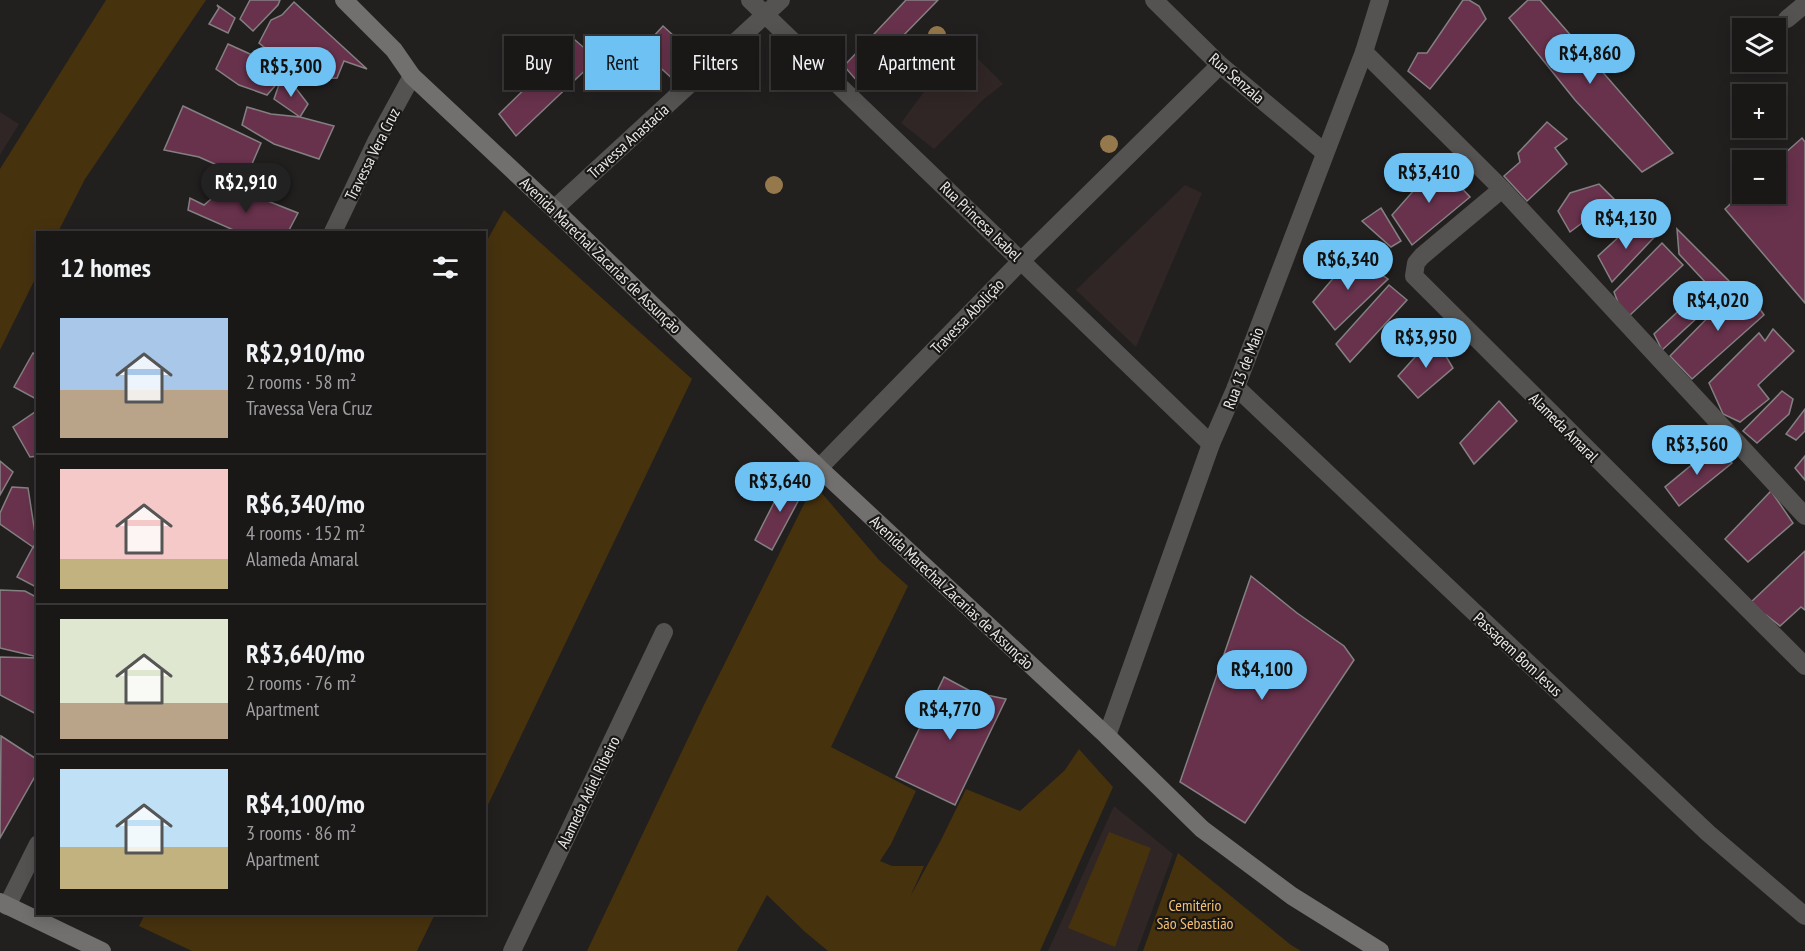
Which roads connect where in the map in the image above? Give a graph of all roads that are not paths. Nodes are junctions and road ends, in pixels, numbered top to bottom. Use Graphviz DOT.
graph roads {
  1 [pos="344,0"];
  2 [pos="750,0"];
  3 [pos="781,0"];
  4 [pos="1154,0"];
  5 [pos="1380,0"];
  6 [pos="1805,4"];
  7 [pos="766,16"];
  8 [pos="1786,19"];
  9 [pos="1364,52"];
  10 [pos="1220,65"];
  11 [pos="412,76"];
  12 [pos="1324,152"];
  13 [pos="1502,189"];
  14 [pos="554,209"];
  15 [pos="333,231"];
  16 [pos="1022,260"];
  17 [pos="1236,387"];
  18 [pos="1211,444"];
  19 [pos="819,468"];
  20 [pos="1805,516"];
  21 [pos="664,632"];
  22 [pos="1805,666"];
  23 [pos="1107,736"];
  24 [pos="36,848"];
  25 [pos="4,904"];
  26 [pos="1805,916"];
  27 [pos="102,951"];
  28 [pos="512,951"];
  29 [pos="1380,951"];
  1 -- 11 [label="main road, Avenida Marechal Zacarias de Assunção"];
  2 -- 7 [label="street, Rua Princesa Isabel"];
  3 -- 7 [label="street, Travessa Anastacia"];
  4 -- 10 [label="street, Rua Senzala"];
  5 -- 9 [label="street, Rua 13 de Maio"];
  6 -- 8 [label="street"];
  7 -- 14 [label="street, Travessa Anastacia"];
  7 -- 16 [label="street, Rua Princesa Isabel"];
  9 -- 12 [label="street, Rua 13 de Maio"];
  9 -- 13 [label="street"];
  10 -- 12 [label="street, Rua Senzala"];
  10 -- 16 [label="street, Travessa Abolição"];
  11 -- 14 [label="main road, Avenida Marechal Zacarias de Assunção"];
  11 -- 15 [label="street, Travessa Vera Cruz"];
  12 -- 17 [label="street, Rua 13 de Maio"];
  13 -- 20 [label="street"];
  13 -- 22 [label="street, Alameda Amaral"];
  14 -- 19 [label="main road, Avenida Marechal Zacarias de Assunção"];
  16 -- 18 [label="street, Rua Princesa Isabel"];
  16 -- 19 [label="street, Travessa Abolição"];
  17 -- 18 [label="street, Rua 13 de Maio"];
  17 -- 26 [label="street, Passagem Bom Jesus"];
  18 -- 23 [label="street, Rua 13 de Maio"];
  19 -- 23 [label="main road, Avenida Marechal Zacarias de Assunção"];
  21 -- 28 [label="street, Alameda Adiel Ribeiro"];
  23 -- 29 [label="main road, Avenida Marechal Zacarias de Assunção"];
  24 -- 25 [label="street"];
  25 -- 27 [label="main road"];
}
